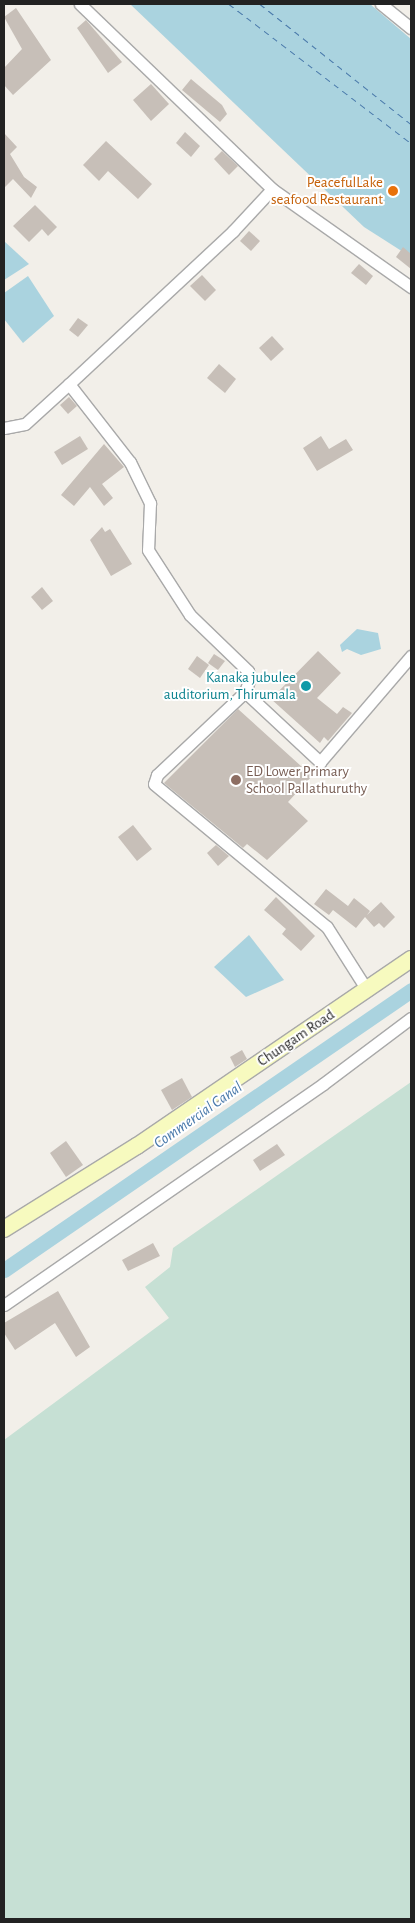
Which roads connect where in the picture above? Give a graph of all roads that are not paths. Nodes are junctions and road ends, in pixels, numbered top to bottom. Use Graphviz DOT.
graph roads {
  1 [pos="80,4"];
  2 [pos="381,4"];
  3 [pos="411,28"];
  4 [pos="272,189"];
  5 [pos="411,287"];
  6 [pos="68,384"];
  7 [pos="7,431"];
  8 [pos="411,656"];
  9 [pos="246,692"];
  10 [pos="411,958"];
  11 [pos="366,990"];
  12 [pos="411,1018"];
  13 [pos="4,1229"];
  14 [pos="4,1305"];
  1 -- 4 [label="street"];
  2 -- 3 [label="street"];
  4 -- 5 [label="street"];
  4 -- 6 [label="street"];
  6 -- 7 [label="street"];
  6 -- 9 [label="street"];
  8 -- 9 [label="street"];
  9 -- 11 [label="street"];
  10 -- 11 [label="main road, Chungam Road"];
  11 -- 13 [label="main road, Chungam Road"];
  12 -- 14 [label="street"];
}
